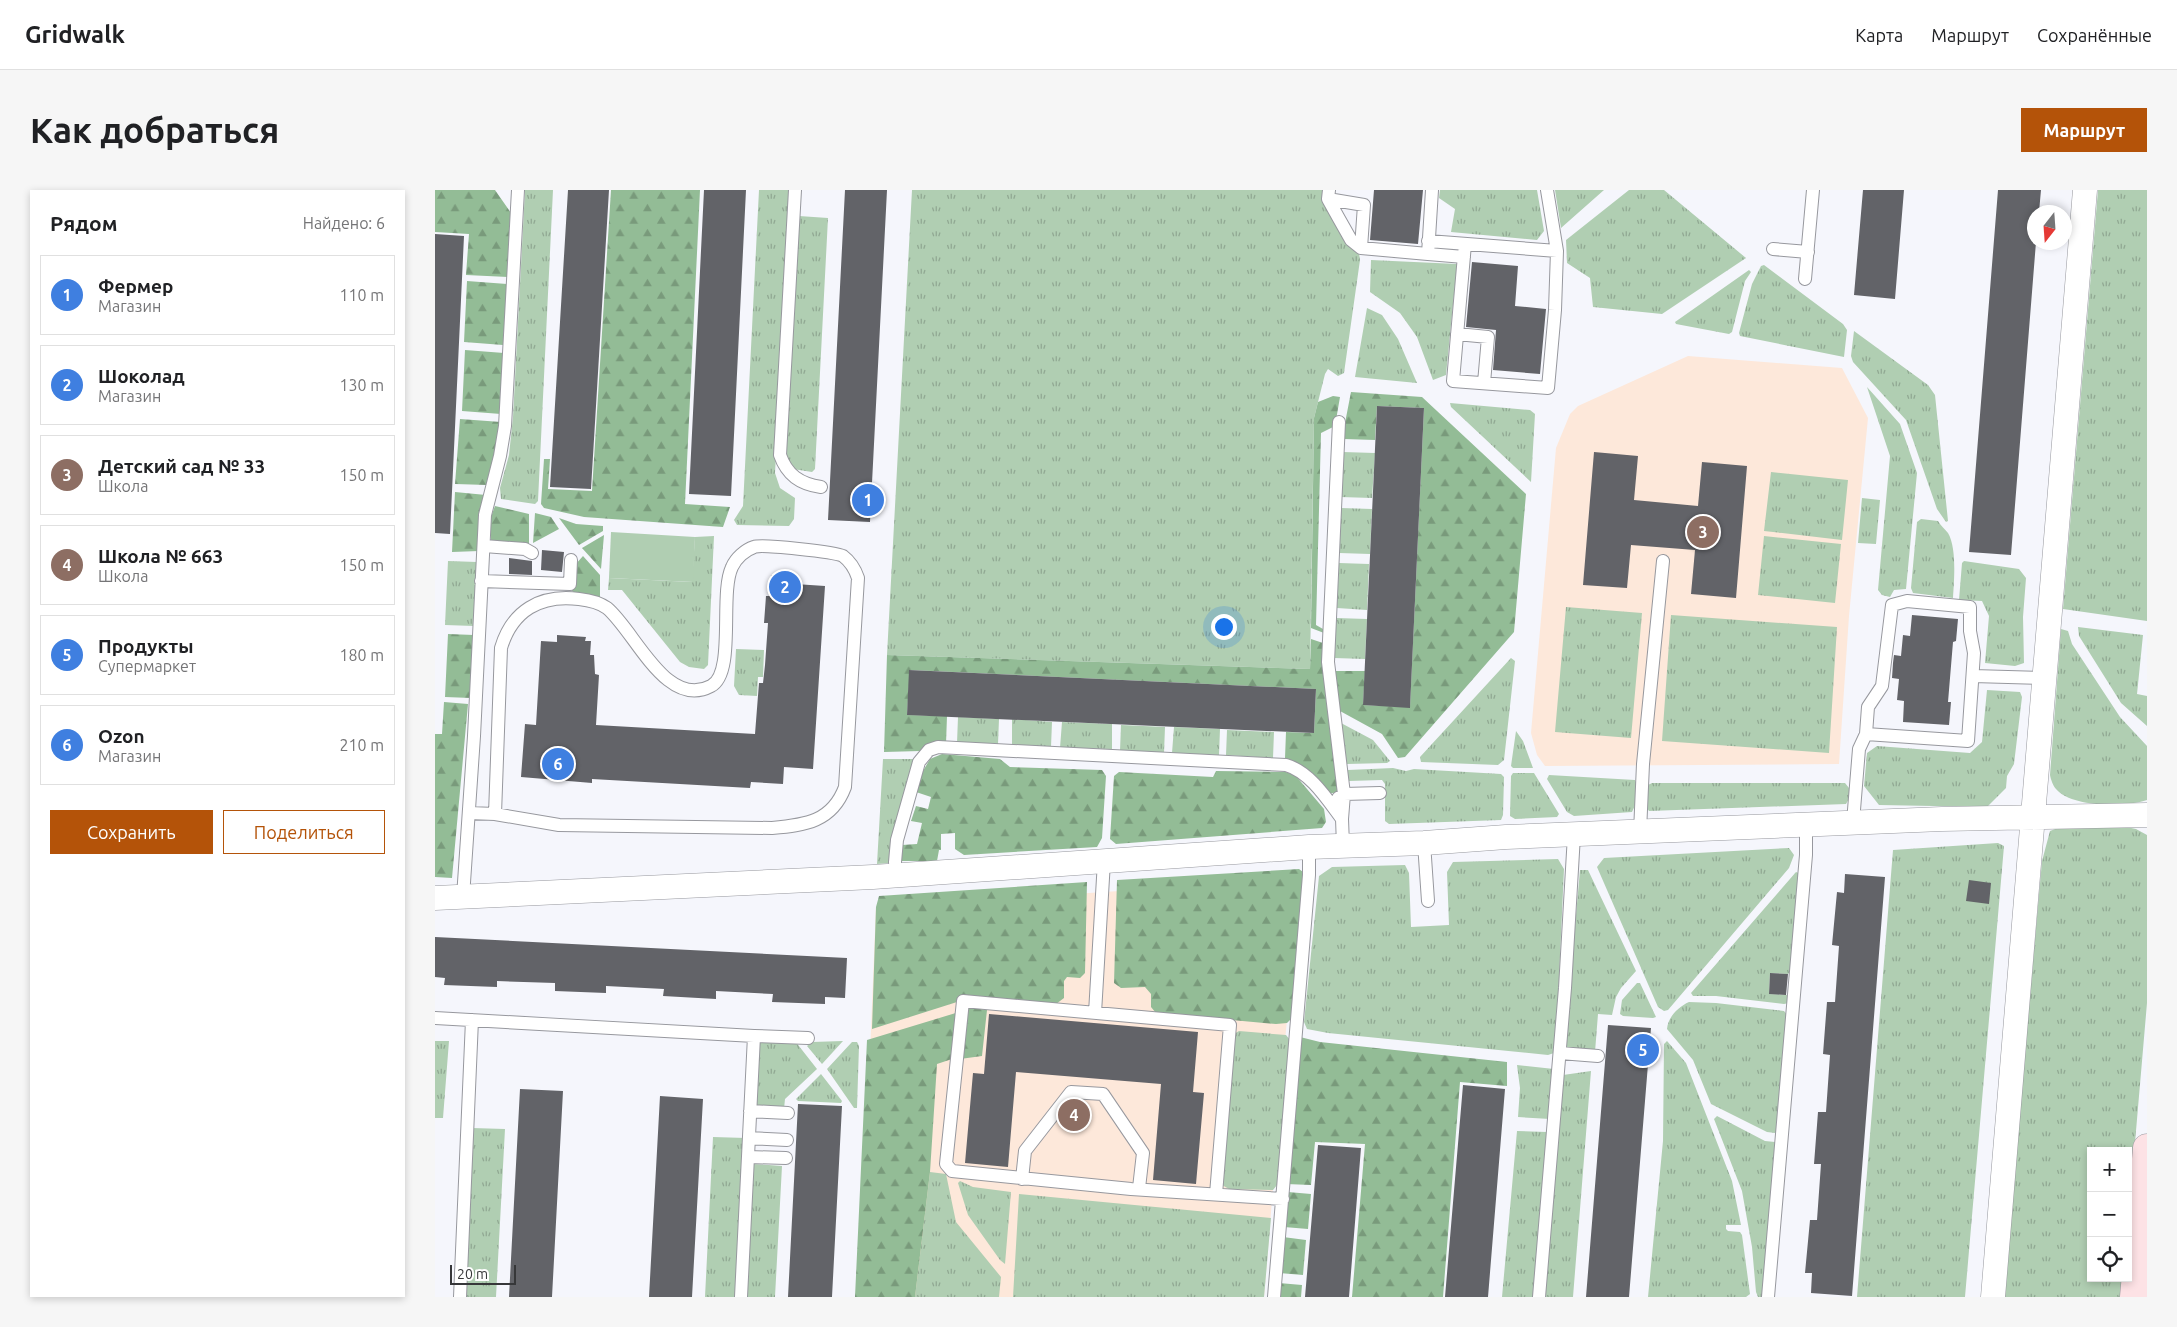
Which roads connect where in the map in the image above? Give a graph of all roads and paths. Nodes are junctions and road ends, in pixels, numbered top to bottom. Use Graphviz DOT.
graph roads {
  1 [pos="518,190"];
  2 [pos="795,190"];
  3 [pos="1432,190"];
  4 [pos="1547,190"];
  5 [pos="1813,190"];
  6 [pos="2085,190"];
  7 [pos="1329,194"];
  8 [pos="1556,246"];
  9 [pos="1428,247"];
  10 [pos="1361,248"];
  11 [pos="1773,249"];
  12 [pos="1464,250"];
  13 [pos="1807,252"];
  14 [pos="1805,279"];
  15 [pos="1457,334"];
  16 [pos="1484,383"];
  17 [pos="1339,422"];
  18 [pos="821,486"];
  19 [pos="484,546"];
  20 [pos="532,552"];
  21 [pos="571,560"];
  22 [pos="1663,561"];
  23 [pos="481,581"];
  24 [pos="1973,676"];
  25 [pos="2045,678"];
  26 [pos="1866,734"];
  27 [pos="1380,793"];
  28 [pos="1344,794"];
  29 [pos="1329,803"];
  30 [pos="469,813"];
  31 [pos="495,814"];
  32 [pos="2147,815"];
  33 [pos="2034,816"];
  34 [pos="1341,819"];
  35 [pos="1853,822"];
  36 [pos="1806,824"];
  37 [pos="1639,832"];
  38 [pos="1574,835"];
  39 [pos="1424,843"];
  40 [pos="1343,845"];
  41 [pos="1309,847"];
  42 [pos="1105,861"];
  43 [pos="895,876"];
  44 [pos="463,897"];
  45 [pos="435,898"];
  46 [pos="1427,902"];
  47 [pos="1095,1013"];
  48 [pos="435,1018"];
  49 [pos="472,1020"];
  50 [pos="754,1036"];
  51 [pos="808,1038"];
  52 [pos="1560,1053"];
  53 [pos="1598,1056"];
  54 [pos="750,1111"];
  55 [pos="788,1113"];
  56 [pos="749,1138"];
  57 [pos="787,1140"];
  58 [pos="2147,1148"];
  59 [pos="748,1157"];
  60 [pos="786,1158"];
  61 [pos="1022,1179"];
  62 [pos="1139,1188"];
  63 [pos="1217,1194"];
  64 [pos="1283,1199"];
  65 [pos="460,1297"];
  66 [pos="741,1297"];
  67 [pos="1274,1297"];
  68 [pos="1539,1297"];
  69 [pos="1768,1297"];
  70 [pos="1993,1297"];
  71 [pos="2135,1297"];
  1 -- 19 [label="lane"];
  2 -- 18 [label="lane"];
  3 -- 9 [label="lane"];
  4 -- 8 [label="lane"];
  5 -- 13 [label="lane"];
  6 -- 25 [label="street"];
  7 -- 10 [label="lane"];
  7 -- 10 [label="lane"];
  8 -- 12 [label="lane"];
  8 -- 16 [label="lane"];
  9 -- 10 [label="lane"];
  9 -- 12 [label="lane"];
  11 -- 13 [label="lane"];
  12 -- 15 [label="lane"];
  13 -- 14 [label="lane"];
  15 -- 16 [label="lane"];
  15 -- 16 [label="lane"];
  17 -- 28 [label="lane"];
  19 -- 20 [label="lane"];
  19 -- 23 [label="lane"];
  21 -- 23 [label="lane"];
  22 -- 37 [label="lane"];
  23 -- 30 [label="lane"];
  24 -- 25 [label="lane"];
  24 -- 26 [label="lane"];
  24 -- 26 [label="lane"];
  25 -- 33 [label="street"];
  26 -- 35 [label="lane"];
  27 -- 28 [label="lane"];
  28 -- 29 [label="lane"];
  28 -- 34 [label="lane"];
  29 -- 34 [label="lane"];
  29 -- 43 [label="lane"];
  30 -- 31 [label="lane"];
  30 -- 44 [label="lane"];
  31 -- 31 [label="lane"];
  32 -- 33 [label="street"];
  33 -- 35 [label="street"];
  33 -- 70 [label="street"];
  34 -- 40 [label="lane"];
  35 -- 36 [label="street"];
  36 -- 37 [label="street"];
  36 -- 69 [label="lane"];
  37 -- 38 [label="street"];
  38 -- 39 [label="street"];
  38 -- 52 [label="lane"];
  39 -- 40 [label="street"];
  39 -- 46 [label="lane"];
  40 -- 41 [label="street"];
  41 -- 42 [label="street"];
  41 -- 64 [label="lane"];
  42 -- 43 [label="street"];
  42 -- 47 [label="lane"];
  43 -- 44 [label="street"];
  44 -- 45 [label="street"];
  47 -- 61 [label="lane"];
  47 -- 63 [label="lane"];
  48 -- 49 [label="lane"];
  49 -- 50 [label="lane"];
  49 -- 65 [label="lane"];
  50 -- 51 [label="lane"];
  50 -- 54 [label="lane"];
  52 -- 53 [label="lane"];
  52 -- 68 [label="lane"];
  54 -- 55 [label="lane"];
  54 -- 56 [label="lane"];
  56 -- 57 [label="lane"];
  56 -- 59 [label="lane"];
  58 -- 71 [label="street"];
  59 -- 60 [label="lane"];
  59 -- 66 [label="lane"];
  61 -- 62 [label="lane"];
  61 -- 62 [label="lane"];
  62 -- 63 [label="lane"];
  63 -- 64 [label="lane"];
  64 -- 67 [label="lane"];
}
